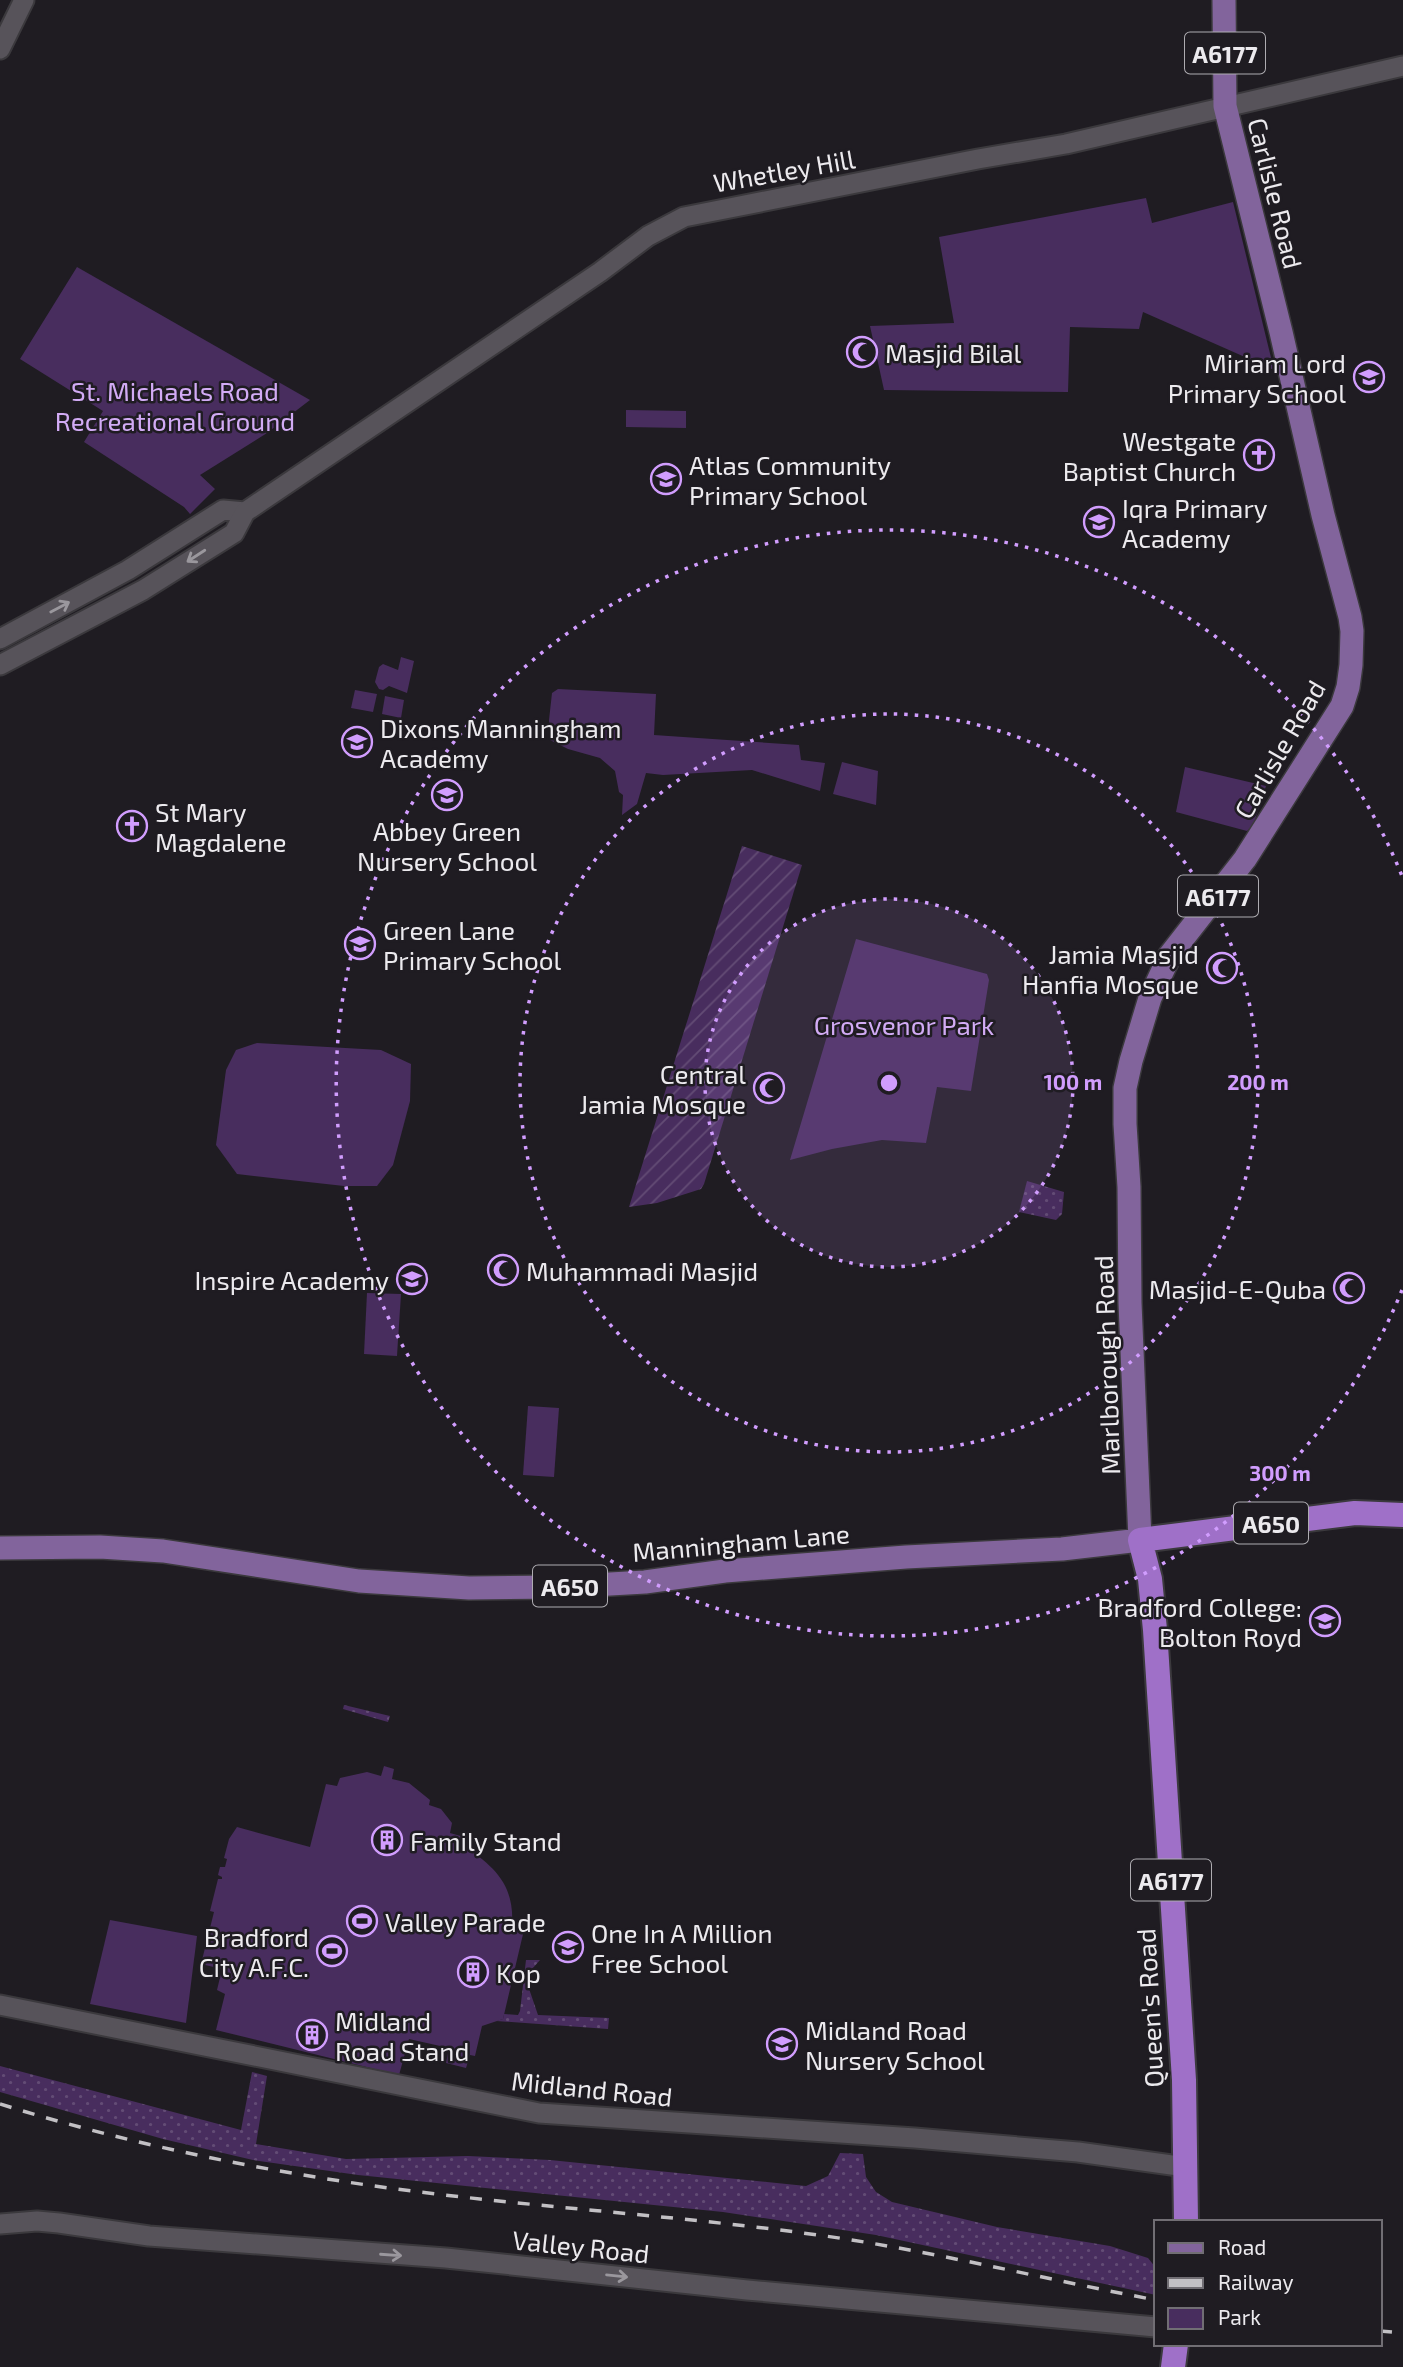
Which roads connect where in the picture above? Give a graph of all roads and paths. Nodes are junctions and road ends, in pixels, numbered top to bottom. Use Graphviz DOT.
graph roads {
  1 [pos="24,0"];
  2 [pos="1224,0"];
  3 [pos="0,49"];
  4 [pos="1401,73"];
  5 [pos="1225,106"];
  6 [pos="245,512"];
  7 [pos="0,639"];
  8 [pos="0,665"];
  9 [pos="1129,1187"];
  10 [pos="1403,1515"];
  11 [pos="1140,1540"];
  12 [pos="0,1548"];
  13 [pos="0,2005"];
  14 [pos="1186,2167"];
  15 [pos="1186,2220"];
  16 [pos="0,2224"];
  17 [pos="1154,2327"];
  18 [pos="1176,2346"];
  19 [pos="1173,2367"];
  1 -- 3 [label="street"];
  2 -- 5 [label="main road, A6177"];
  4 -- 5 [label="street, Whetley Hill"];
  5 -- 6 [label="street, Whetley Hill"];
  5 -- 9 [label="main road, Carlisle Road / A6177"];
  7 -- 6 [label="street, one-way"];
  6 -- 8 [label="street, one-way"];
  9 -- 11 [label="main road, Marlborough Road / A6177"];
  10 -- 11 [label="highway, Manningham Lane / A650"];
  11 -- 12 [label="main road, Manningham Lane / A650"];
  11 -- 14 [label="highway, Queen's Road / A6177"];
  13 -- 14 [label="street, Midland Road"];
  14 -- 15 [label="highway, Queen's Road / A6177"];
  16 -- 17 [label="street, Valley Road, one-way"];
  18 -- 19 [label="highway"];
}
